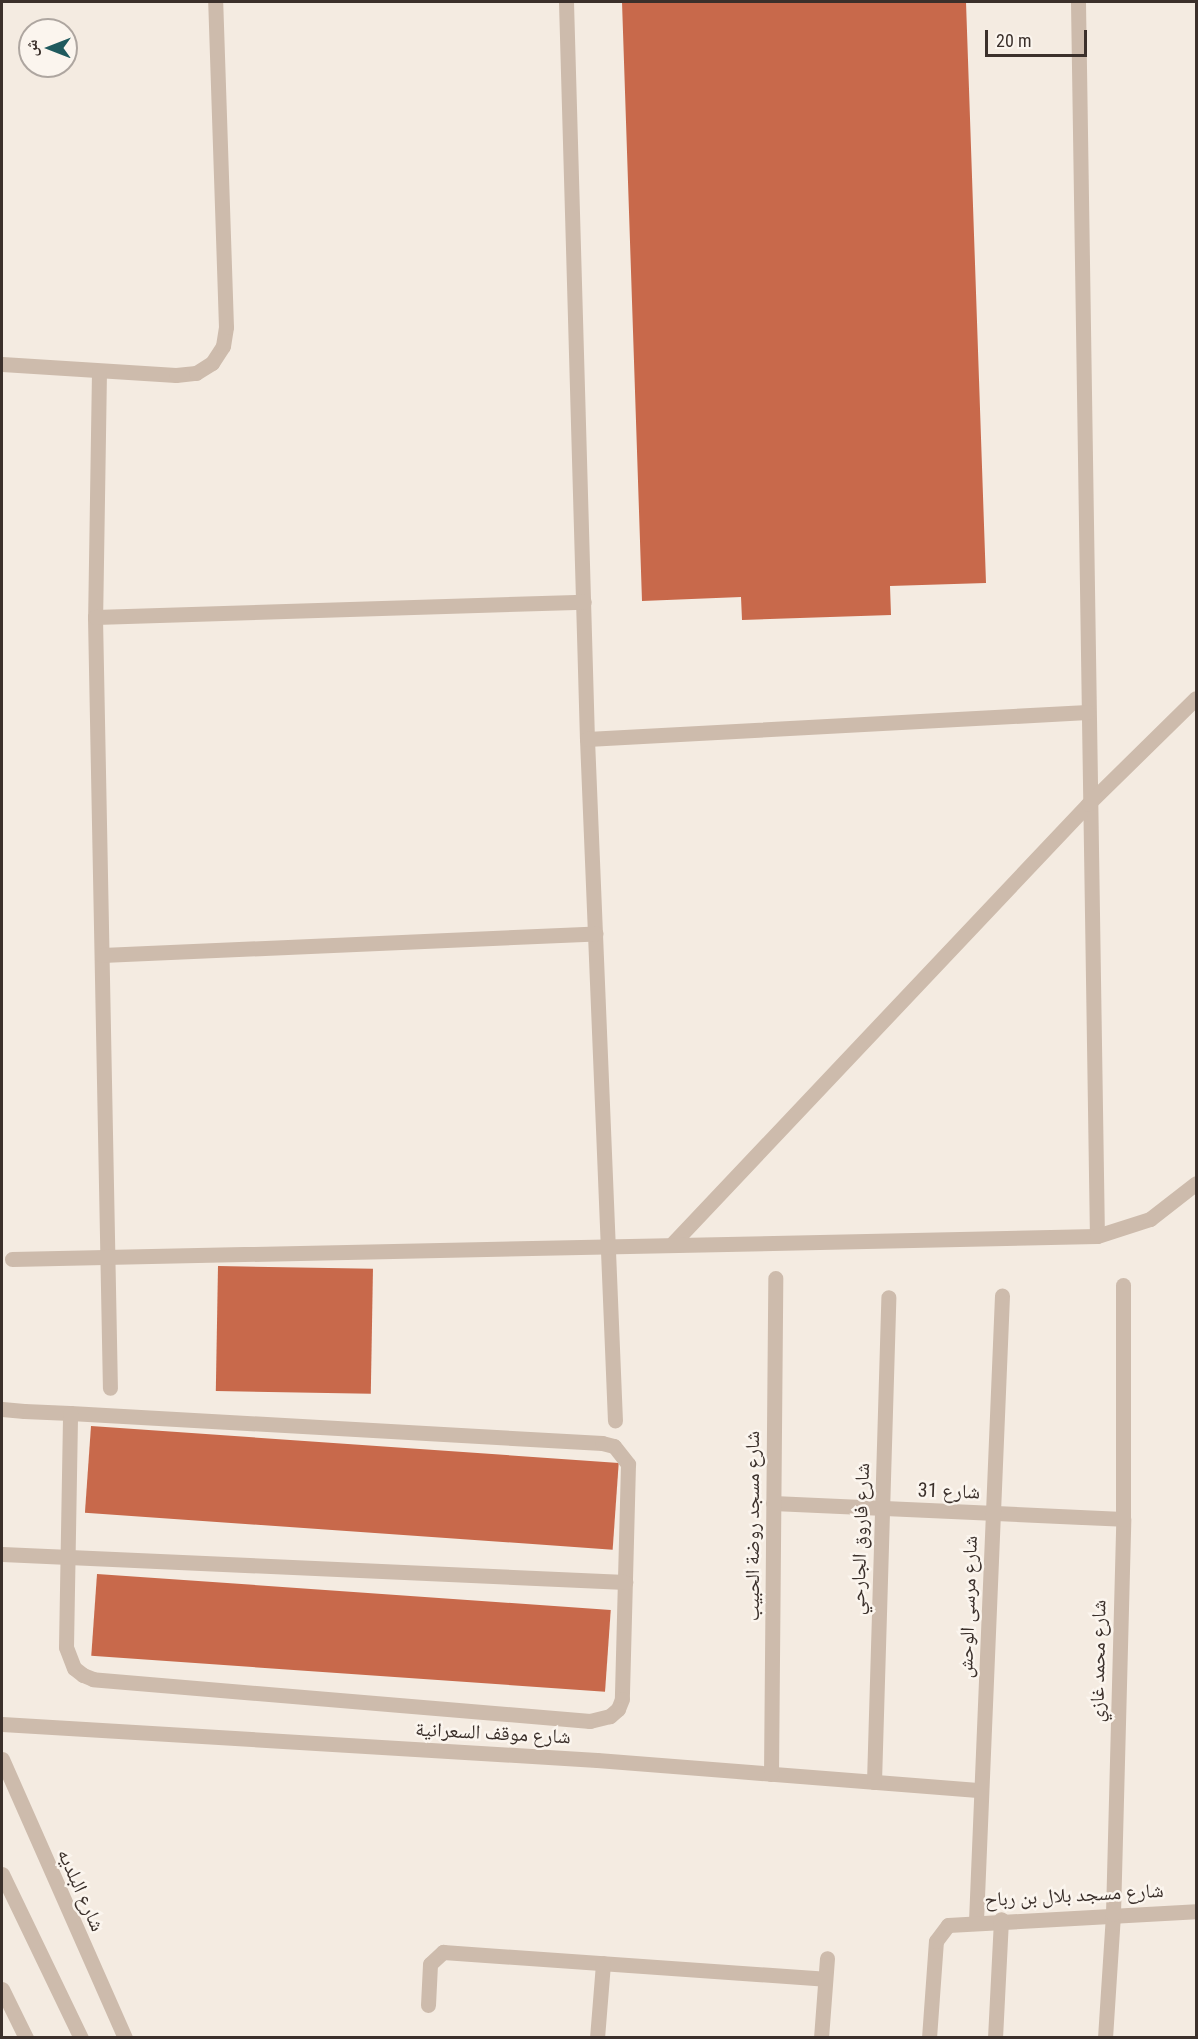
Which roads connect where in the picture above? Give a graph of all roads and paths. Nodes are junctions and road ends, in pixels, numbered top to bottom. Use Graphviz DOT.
graph roads {
  1 [pos="215,2"];
  2 [pos="566,2"];
  3 [pos="1078,2"];
  4 [pos="2,364"];
  5 [pos="99,371"];
  6 [pos="584,602"];
  7 [pos="94,616"];
  8 [pos="1197,699"];
  9 [pos="1087,712"];
  10 [pos="588,739"];
  11 [pos="1088,804"];
  12 [pos="596,933"];
  13 [pos="102,956"];
  14 [pos="1197,1183"];
  15 [pos="1097,1236"];
  16 [pos="673,1243"];
  17 [pos="609,1244"];
  18 [pos="108,1256"];
  19 [pos="12,1259"];
  20 [pos="775,1278"];
  21 [pos="1123,1285"];
  22 [pos="1002,1296"];
  23 [pos="888,1297"];
  24 [pos="110,1388"];
  25 [pos="2,1409"];
  26 [pos="70,1413"];
  27 [pos="615,1420"];
  28 [pos="773,1503"];
  29 [pos="882,1510"];
  30 [pos="993,1513"];
  31 [pos="1123,1519"];
  32 [pos="2,1554"];
  33 [pos="68,1557"];
  34 [pos="625,1582"];
  35 [pos="2,1724"];
  36 [pos="2,1759"];
  37 [pos="771,1774"];
  38 [pos="874,1782"];
  39 [pos="981,1790"];
  40 [pos="2,1874"];
  41 [pos="1197,1911"];
  42 [pos="1113,1914"];
  43 [pos="1001,1919"];
  44 [pos="976,1921"];
  45 [pos="827,1958"];
  46 [pos="603,1964"];
  47 [pos="825,1980"];
  48 [pos="2,1989"];
  49 [pos="428,2005"];
  50 [pos="26,2037"];
  51 [pos="81,2037"];
  52 [pos="125,2037"];
  53 [pos="597,2037"];
  54 [pos="821,2037"];
  55 [pos="929,2037"];
  56 [pos="995,2037"];
  57 [pos="1105,2037"];
  1 -- 5 [label="street"];
  2 -- 6 [label="street"];
  3 -- 9 [label="street"];
  4 -- 5 [label="street"];
  5 -- 7 [label="street"];
  6 -- 7 [label="street"];
  6 -- 10 [label="street"];
  7 -- 13 [label="street"];
  8 -- 11 [label="street"];
  9 -- 10 [label="street"];
  9 -- 11 [label="street"];
  10 -- 12 [label="street"];
  11 -- 15 [label="street"];
  11 -- 16 [label="street"];
  12 -- 13 [label="street"];
  12 -- 17 [label="street"];
  13 -- 18 [label="street"];
  14 -- 15 [label="street"];
  15 -- 16 [label="street"];
  16 -- 17 [label="street"];
  17 -- 18 [label="street"];
  17 -- 27 [label="street"];
  18 -- 19 [label="street"];
  18 -- 24 [label="street"];
  20 -- 28 [label="street, شارع مسجد روضة الحبيب"];
  21 -- 31 [label="street, شارع محمد غازي"];
  22 -- 30 [label="street, شارع مرسى الوحش"];
  23 -- 29 [label="street, شارع فاروق الجارحي"];
  25 -- 26 [label="street"];
  26 -- 33 [label="street"];
  26 -- 34 [label="street"];
  28 -- 29 [label="street, شارع 31"];
  28 -- 37 [label="street, شارع مسجد روضة الحبيب"];
  29 -- 30 [label="street, شارع 31"];
  29 -- 38 [label="street, شارع فاروق الجارحي"];
  30 -- 31 [label="street, شارع 31"];
  30 -- 39 [label="street, شارع مرسى الوحش"];
  31 -- 42 [label="street, شارع محمد غازي"];
  32 -- 33 [label="street"];
  33 -- 34 [label="street"];
  33 -- 34 [label="street"];
  35 -- 37 [label="street, شارع موقف السعرانية"];
  36 -- 52 [label="street, شارع البلديه"];
  37 -- 38 [label="street, شارع موقف السعرانية"];
  38 -- 39 [label="street, شارع موقف السعرانية"];
  39 -- 44 [label="street, شارع مرسى الوحش"];
  40 -- 51 [label="street"];
  41 -- 42 [label="street, شارع مسجد بلال بن رباح"];
  42 -- 43 [label="street, شارع مسجد بلال بن رباح"];
  42 -- 57 [label="street, شارع محمد غازي"];
  43 -- 44 [label="street, شارع مسجد بلال بن رباح"];
  43 -- 56 [label="street"];
  44 -- 55 [label="street, شارع مسجد بلال بن رباح"];
  45 -- 47 [label="street"];
  46 -- 47 [label="street"];
  46 -- 49 [label="street"];
  46 -- 53 [label="street"];
  47 -- 54 [label="street"];
  48 -- 50 [label="street"];
}
